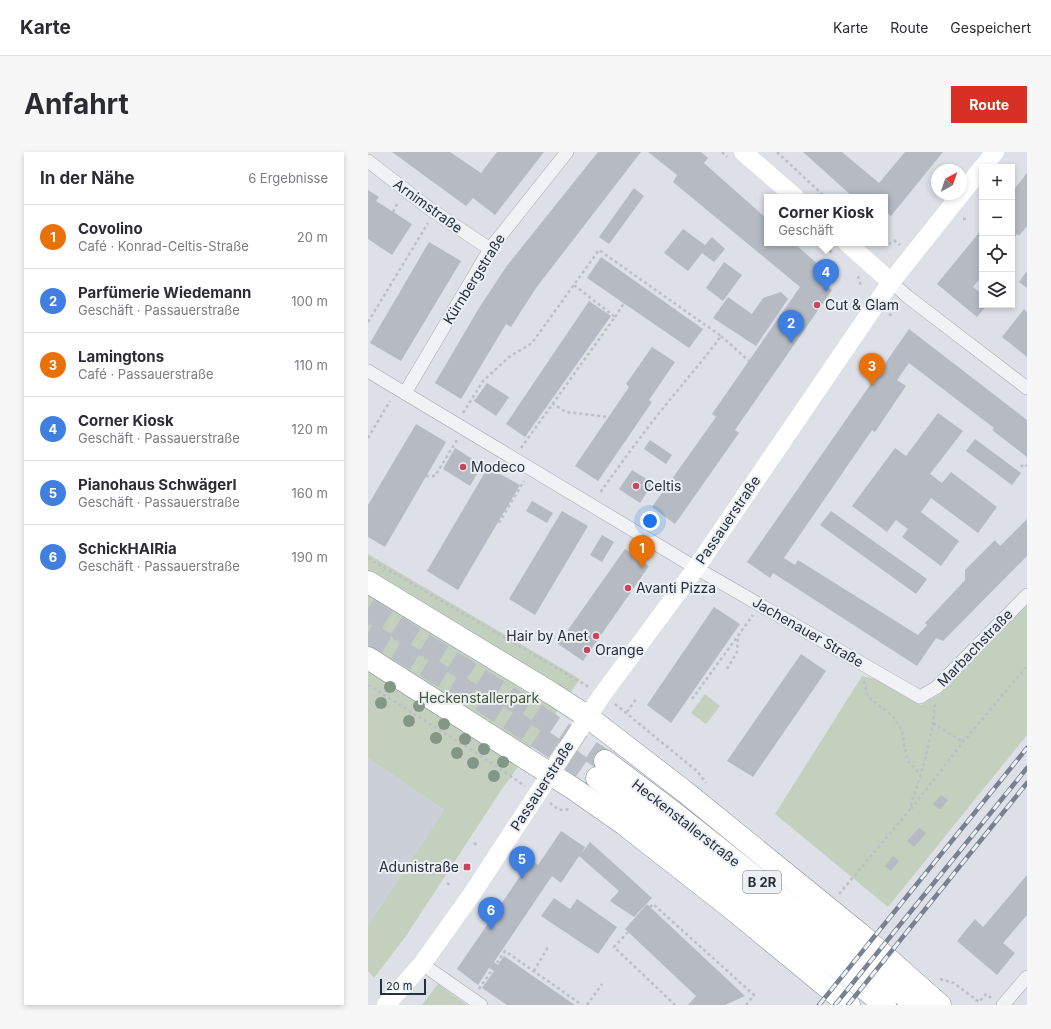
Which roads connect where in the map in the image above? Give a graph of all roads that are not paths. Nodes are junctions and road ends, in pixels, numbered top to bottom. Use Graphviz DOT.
graph roads {
  1 [pos="567,152"];
  2 [pos="743,152"];
  3 [pos="995,152"];
  4 [pos="368,161"];
  5 [pos="985,164"];
  6 [pos="979,171"];
  7 [pos="967,186"];
  8 [pos="792,194"];
  9 [pos="956,200"];
  10 [pos="850,246"];
  11 [pos="490,249"];
  12 [pos="892,282"];
  13 [pos="368,372"];
  14 [pos="1027,388"];
  15 [pos="401,391"];
  16 [pos="696,568"];
  17 [pos="368,582"];
  18 [pos="1027,595"];
  19 [pos="368,658"];
  20 [pos="920,697"];
  21 [pos="588,717"];
  22 [pos="550,774"];
  23 [pos="422,964"];
  24 [pos="1027,977"];
  25 [pos="477,1002"];
  26 [pos="999,1003"];
  27 [pos="386,1005"];
  28 [pos="850,1005"];
  29 [pos="885,1005"];
  30 [pos="916,1005"];
  31 [pos="940,1005"];
  1 -- 11 [label="street, Kürnbergstraße"];
  2 -- 8 [label="street"];
  3 -- 5 [label="street, Passauerstraße"];
  4 -- 11 [label="street, Arnimstraße"];
  6 -- 7 [label="street, Passauerstraße"];
  9 -- 12 [label="street, Passauerstraße"];
  10 -- 12 [label="street"];
  11 -- 15 [label="street, Kürnbergstraße"];
  12 -- 14 [label="street"];
  12 -- 16 [label="street, Passauerstraße"];
  13 -- 15 [label="street, Jachenauer Straße"];
  15 -- 16 [label="street, Jachenauer Straße"];
  16 -- 20 [label="street, Jachenauer Straße"];
  16 -- 21 [label="street, Passauerstraße"];
  17 -- 21 [label="highway"];
  18 -- 20 [label="street, Marbachstraße"];
  19 -- 22 [label="highway"];
  21 -- 22 [label="street, Passauerstraße"];
  21 -- 31 [label="highway"];
  22 -- 23 [label="street, Passauerstraße"];
  22 -- 28 [label="highway"];
  23 -- 25 [label="street"];
  23 -- 27 [label="street, Passauerstraße"];
  24 -- 26 [label="street"];
  29 -- 30 [label="highway, Heckenstallerstraße / B 2R"];
}
